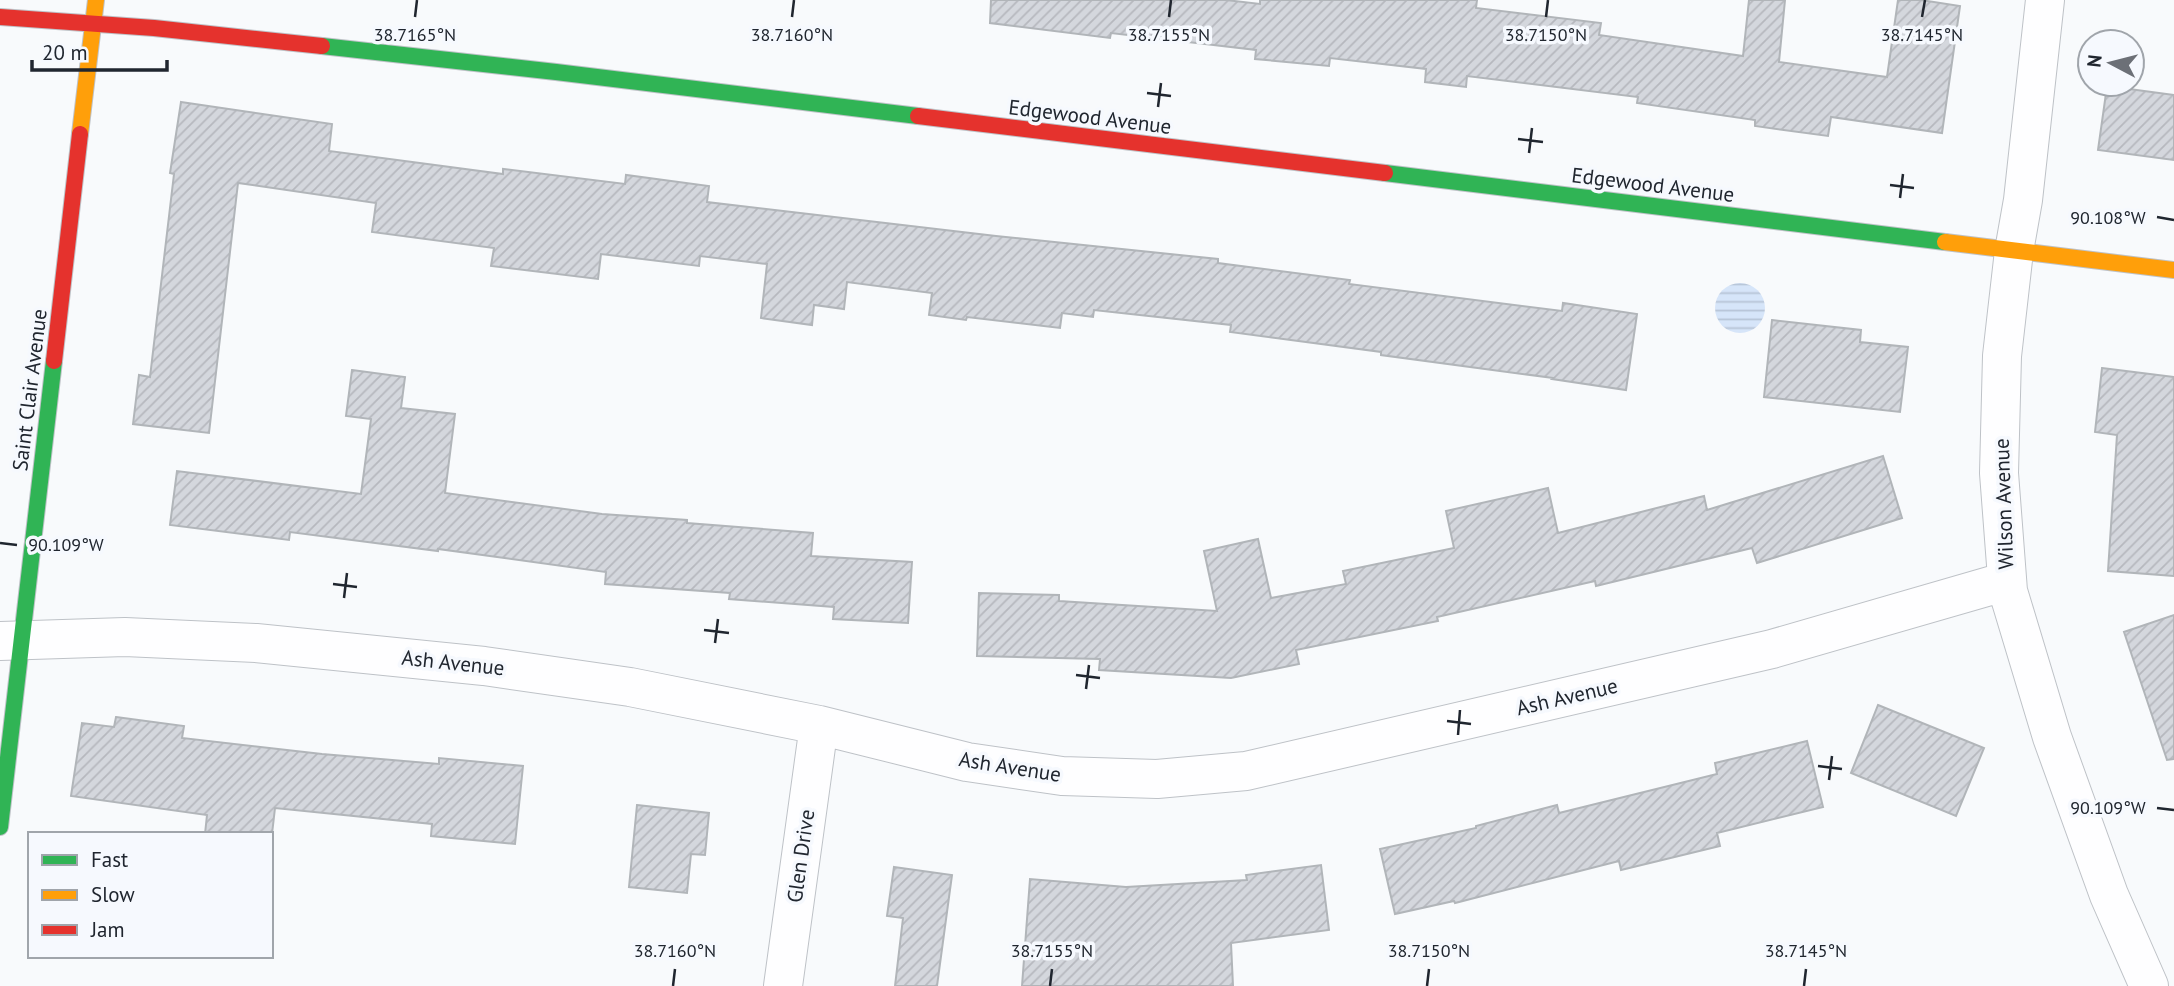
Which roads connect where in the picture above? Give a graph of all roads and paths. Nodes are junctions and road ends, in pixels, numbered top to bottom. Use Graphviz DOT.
graph roads {
  1 [pos="96,0"];
  2 [pos="2045,0"];
  3 [pos="0,17"];
  4 [pos="93,23"];
  5 [pos="2014,251"];
  6 [pos="2174,270"];
  7 [pos="2007,581"];
  8 [pos="11,640"];
  9 [pos="819,725"];
  10 [pos="0,827"];
  11 [pos="783,986"];
  12 [pos="2149,986"];
  1 -- 4 [label="street, Saint Clair Avenue"];
  2 -- 5 [label="street, Wilson Avenue"];
  3 -- 4 [label="street, Edgewood Avenue"];
  4 -- 5 [label="street, Edgewood Avenue"];
  4 -- 8 [label="street, Saint Clair Avenue"];
  5 -- 6 [label="street, Edgewood Avenue"];
  5 -- 7 [label="street, Wilson Avenue"];
  7 -- 9 [label="street, Ash Avenue"];
  7 -- 12 [label="street, Wilson Avenue"];
  8 -- 9 [label="street, Ash Avenue"];
  8 -- 10 [label="street, Saint Clair Avenue"];
  9 -- 11 [label="street, Glen Drive"];
}
